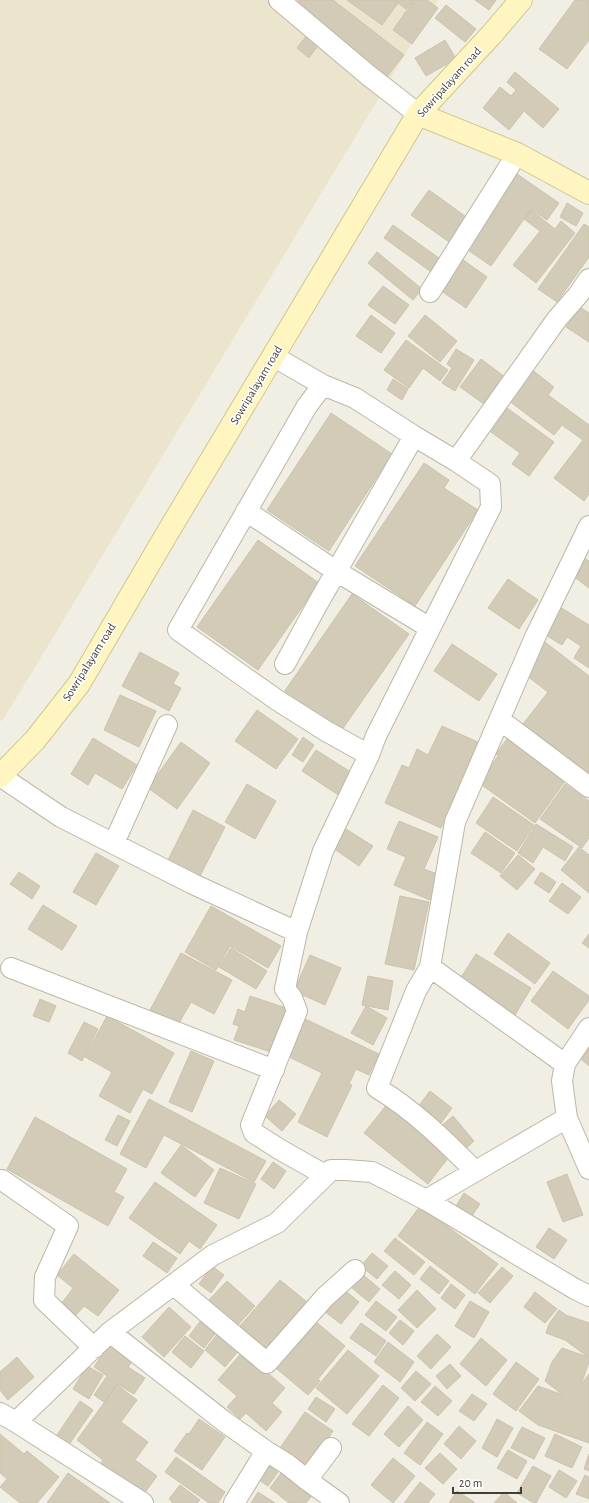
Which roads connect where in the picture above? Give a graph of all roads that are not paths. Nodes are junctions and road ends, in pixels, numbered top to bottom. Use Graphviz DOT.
graph roads {
  1 [pos="279,0"];
  2 [pos="521,0"];
  3 [pos="418,114"];
  4 [pos="517,154"];
  5 [pos="589,193"];
  6 [pos="589,279"];
  7 [pos="430,292"];
  8 [pos="273,356"];
  9 [pos="323,385"];
  10 [pos="414,436"];
  11 [pos="456,460"];
  12 [pos="246,511"];
  13 [pos="589,526"];
  14 [pos="336,571"];
  15 [pos="430,628"];
  16 [pos="285,664"];
  17 [pos="500,720"];
  18 [pos="167,725"];
  19 [pos="369,755"];
  20 [pos="0,776"];
  21 [pos="589,787"];
  22 [pos="114,843"];
  23 [pos="297,932"];
  24 [pos="430,967"];
  25 [pos="11,968"];
  26 [pos="589,1028"];
  27 [pos="565,1064"];
  28 [pos="274,1070"];
  29 [pos="566,1118"];
  30 [pos="583,1139"];
  31 [pos="589,1169"];
  32 [pos="475,1171"];
  33 [pos="325,1175"];
  34 [pos="2,1180"];
  35 [pos="426,1200"];
  36 [pos="355,1270"];
  37 [pos="174,1285"];
  38 [pos="589,1296"];
  39 [pos="110,1332"];
  40 [pos="94,1348"];
  41 [pos="8,1418"];
  42 [pos="331,1448"];
  43 [pos="266,1451"];
  44 [pos="307,1480"];
  45 [pos="143,1503"];
  46 [pos="234,1503"];
  47 [pos="339,1503"];
  1 -- 3 [label="street"];
  2 -- 3 [label="street, Sowripalayam road"];
  3 -- 4 [label="street"];
  3 -- 8 [label="street, Sowripalayam road"];
  4 -- 5 [label="street"];
  4 -- 7 [label="street"];
  6 -- 11 [label="street"];
  8 -- 9 [label="street"];
  8 -- 20 [label="street, Sowripalayam road"];
  9 -- 10 [label="street"];
  9 -- 12 [label="street"];
  10 -- 11 [label="street"];
  10 -- 14 [label="street"];
  11 -- 15 [label="street"];
  12 -- 14 [label="street"];
  12 -- 19 [label="street"];
  13 -- 17 [label="street"];
  14 -- 15 [label="street"];
  14 -- 16 [label="street"];
  15 -- 19 [label="street"];
  17 -- 21 [label="street"];
  17 -- 24 [label="street"];
  18 -- 22 [label="street"];
  19 -- 23 [label="street"];
  20 -- 22 [label="street"];
  22 -- 23 [label="street"];
  23 -- 28 [label="street"];
  24 -- 27 [label="street"];
  24 -- 32 [label="street"];
  25 -- 28 [label="street"];
  26 -- 27 [label="street"];
  27 -- 29 [label="street"];
  28 -- 33 [label="street"];
  29 -- 30 [label="street"];
  29 -- 32 [label="street"];
  30 -- 31 [label="street"];
  32 -- 35 [label="street"];
  33 -- 35 [label="street"];
  33 -- 37 [label="street"];
  34 -- 40 [label="street"];
  35 -- 38 [label="street"];
  36 -- 37 [label="street"];
  37 -- 39 [label="street"];
  39 -- 40 [label="street"];
  39 -- 43 [label="street"];
  40 -- 41 [label="street"];
  41 -- 45 [label="street"];
  42 -- 44 [label="street"];
  43 -- 44 [label="street"];
  43 -- 46 [label="street"];
  44 -- 47 [label="street"];
}
